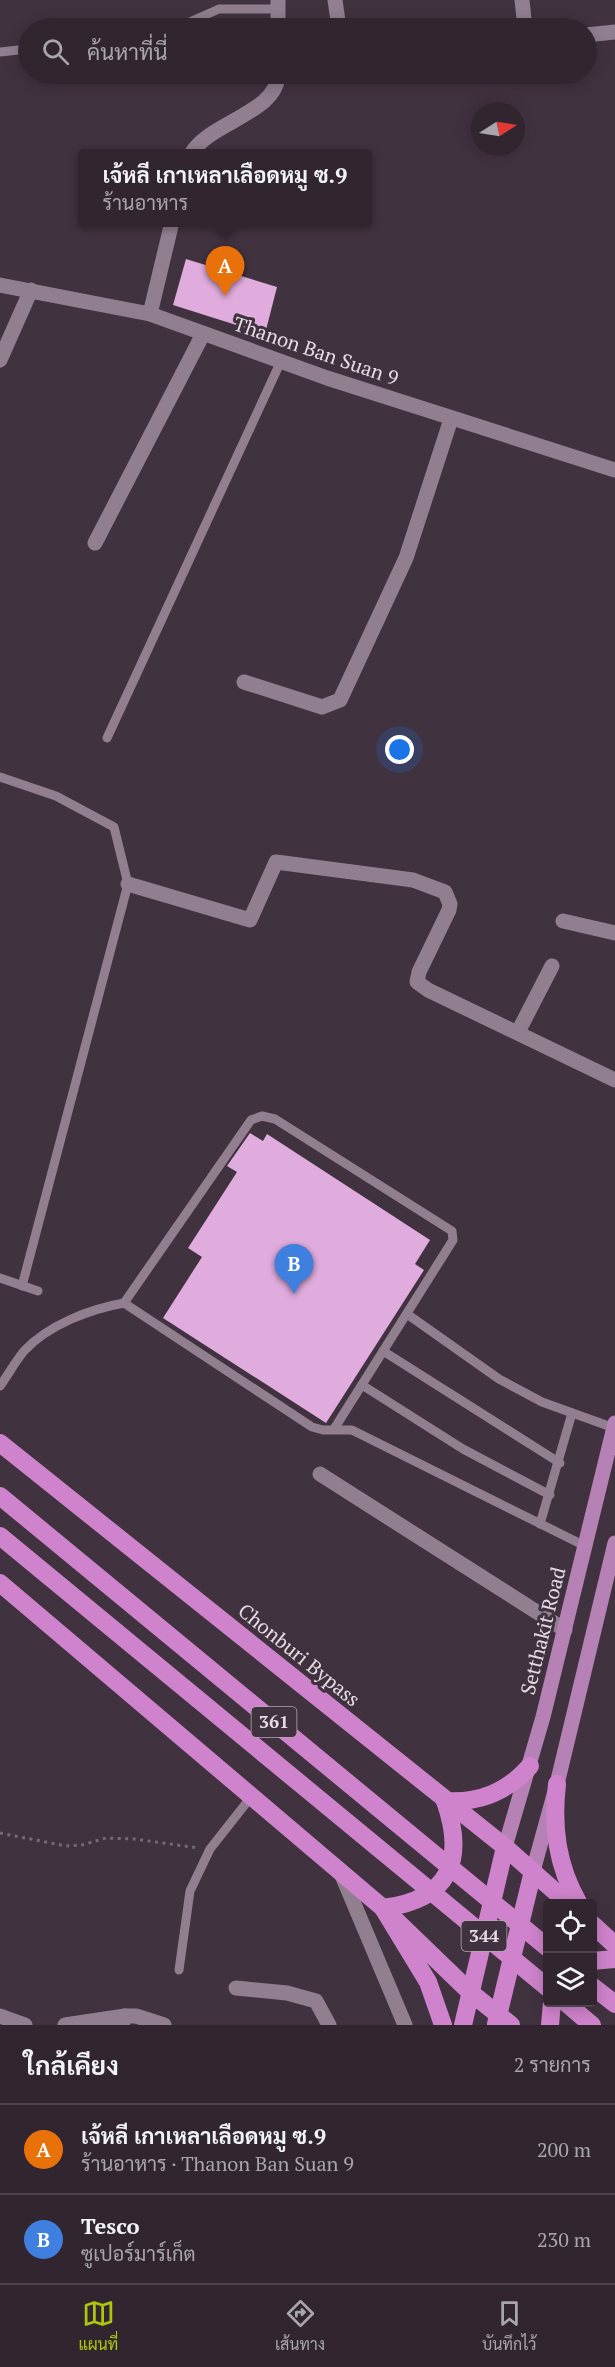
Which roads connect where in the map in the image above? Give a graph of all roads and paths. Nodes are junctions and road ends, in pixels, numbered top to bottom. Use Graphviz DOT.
graph roads {
  1 [pos="335,0"];
  2 [pos="522,0"];
  3 [pos="278,4"];
  4 [pos="199,18"];
  5 [pos="338,18"];
  6 [pos="524,18"];
  7 [pos="615,32"];
  8 [pos="597,34"];
  9 [pos="18,50"];
  10 [pos="0,52"];
  11 [pos="275,84"];
  12 [pos="194,149"];
  13 [pos="171,227"];
  14 [pos="1,284"];
  15 [pos="31,290"];
  16 [pos="150,314"];
  17 [pos="203,334"];
  18 [pos="0,360"];
  19 [pos="281,362"];
  20 [pos="451,419"];
  21 [pos="615,470"];
  22 [pos="95,543"];
  23 [pos="244,682"];
  24 [pos="107,738"];
  25 [pos="0,777"];
  26 [pos="128,884"];
  27 [pos="563,921"];
  28 [pos="615,933"];
  29 [pos="552,966"];
  30 [pos="518,1032"];
  31 [pos="615,1080"];
  32 [pos="0,1278"];
  33 [pos="22,1286"];
  34 [pos="38,1292"];
  35 [pos="124,1303"];
  36 [pos="407,1314"];
  37 [pos="383,1351"];
  38 [pos="362,1385"];
  39 [pos="0,1386"];
  40 [pos="572,1413"];
  41 [pos="614,1426"];
  42 [pos="334,1429"];
  43 [pos="0,1443"];
  44 [pos="560,1463"];
  45 [pos="320,1474"];
  46 [pos="550,1495"];
  47 [pos="0,1496"];
  48 [pos="540,1524"];
  49 [pos="0,1536"];
  50 [pos="615,1543"];
  51 [pos="585,1546"];
  52 [pos="0,1583"];
  53 [pos="565,1630"];
  54 [pos="530,1766"];
  55 [pos="557,1784"];
  56 [pos="251,1797"];
  57 [pos="445,1802"];
  58 [pos="0,1833"];
  59 [pos="505,1847"];
  60 [pos="210,1849"];
  61 [pos="340,1871"];
  62 [pos="533,1871"];
  63 [pos="564,1899"];
  64 [pos="577,1899"];
  65 [pos="383,1908"];
  66 [pos="597,1928"];
  67 [pos="543,1944"];
  68 [pos="615,1945"];
  69 [pos="615,1959"];
  70 [pos="597,1961"];
  71 [pos="179,1970"];
  72 [pos="543,1984"];
  73 [pos="236,1988"];
  74 [pos="597,1990"];
  75 [pos="470,1992"];
  76 [pos="615,2004"];
  77 [pos="552,2007"];
  78 [pos="571,2007"];
  79 [pos="0,2016"];
  80 [pos="124,2021"];
  81 [pos="502,2022"];
  82 [pos="25,2025"];
  83 [pos="65,2025"];
  84 [pos="164,2025"];
  85 [pos="329,2025"];
  86 [pos="405,2025"];
  87 [pos="443,2025"];
  88 [pos="463,2025"];
  89 [pos="550,2025"];
  90 [pos="592,2025"];
  1 -- 5 [label="street"];
  2 -- 6 [label="street"];
  3 -- 4 [label="lane"];
  7 -- 8 [label="street"];
  9 -- 10 [label="lane"];
  11 -- 12 [label="street"];
  13 -- 16 [label="street"];
  14 -- 15 [label="street, Thanon Ban Suan 9"];
  15 -- 16 [label="street, Thanon Ban Suan 9"];
  15 -- 18 [label="street"];
  16 -- 17 [label="street, Thanon Ban Suan 9"];
  17 -- 19 [label="street, Thanon Ban Suan 9"];
  17 -- 22 [label="street"];
  19 -- 20 [label="street, Thanon Ban Suan 9"];
  19 -- 24 [label="lane"];
  20 -- 21 [label="street, Thanon Ban Suan 9"];
  20 -- 23 [label="street"];
  25 -- 26 [label="lane"];
  26 -- 30 [label="street"];
  26 -- 33 [label="lane"];
  27 -- 28 [label="street"];
  29 -- 30 [label="street"];
  30 -- 31 [label="street"];
  32 -- 33 [label="lane"];
  33 -- 34 [label="lane"];
  35 -- 36 [label="lane"];
  35 -- 39 [label="lane"];
  35 -- 42 [label="lane"];
  36 -- 37 [label="lane"];
  36 -- 40 [label="lane"];
  37 -- 38 [label="lane"];
  37 -- 44 [label="lane"];
  38 -- 42 [label="lane"];
  38 -- 46 [label="lane"];
  40 -- 41 [label="lane"];
  40 -- 44 [label="lane"];
  41 -- 51 [label="main road, Setthakit Road"];
  42 -- 48 [label="lane"];
  43 -- 57 [label="highway, Chonburi Bypass / 361"];
  44 -- 46 [label="lane"];
  45 -- 53 [label="street"];
  46 -- 48 [label="lane"];
  47 -- 67 [label="highway, 361"];
  48 -- 51 [label="lane"];
  49 -- 72 [label="highway, 361"];
  50 -- 55 [label="main road"];
  51 -- 53 [label="main road, Setthakit Road"];
  52 -- 56 [label="highway"];
  53 -- 54 [label="main road, Setthakit Road"];
  54 -- 57 [label="highway"];
  54 -- 59 [label="main road, Setthakit Road"];
  55 -- 62 [label="main road"];
  55 -- 64 [label="highway"];
  56 -- 60 [label="lane"];
  56 -- 61 [label="highway"];
  57 -- 59 [label="highway, Chonburi Bypass / 361"];
  57 -- 65 [label="highway"];
  58 -- 60 [label="path"];
  59 -- 62 [label="highway, Chonburi Bypass / 361"];
  59 -- 75 [label="highway, 344"];
  60 -- 71 [label="lane"];
  61 -- 65 [label="highway"];
  61 -- 86 [label="street"];
  62 -- 63 [label="highway, Chonburi Bypass / 361"];
  62 -- 81 [label="highway, 344"];
  65 -- 75 [label="highway"];
  65 -- 87 [label="highway"];
  66 -- 68 [label="highway"];
  69 -- 70 [label="highway"];
  73 -- 85 [label="street"];
  74 -- 76 [label="highway"];
  75 -- 81 [label="highway"];
  75 -- 88 [label="highway, 344"];
  77 -- 89 [label="highway"];
  78 -- 90 [label="highway"];
  79 -- 82 [label="street"];
  80 -- 83 [label="street"];
  80 -- 84 [label="street"];
}
